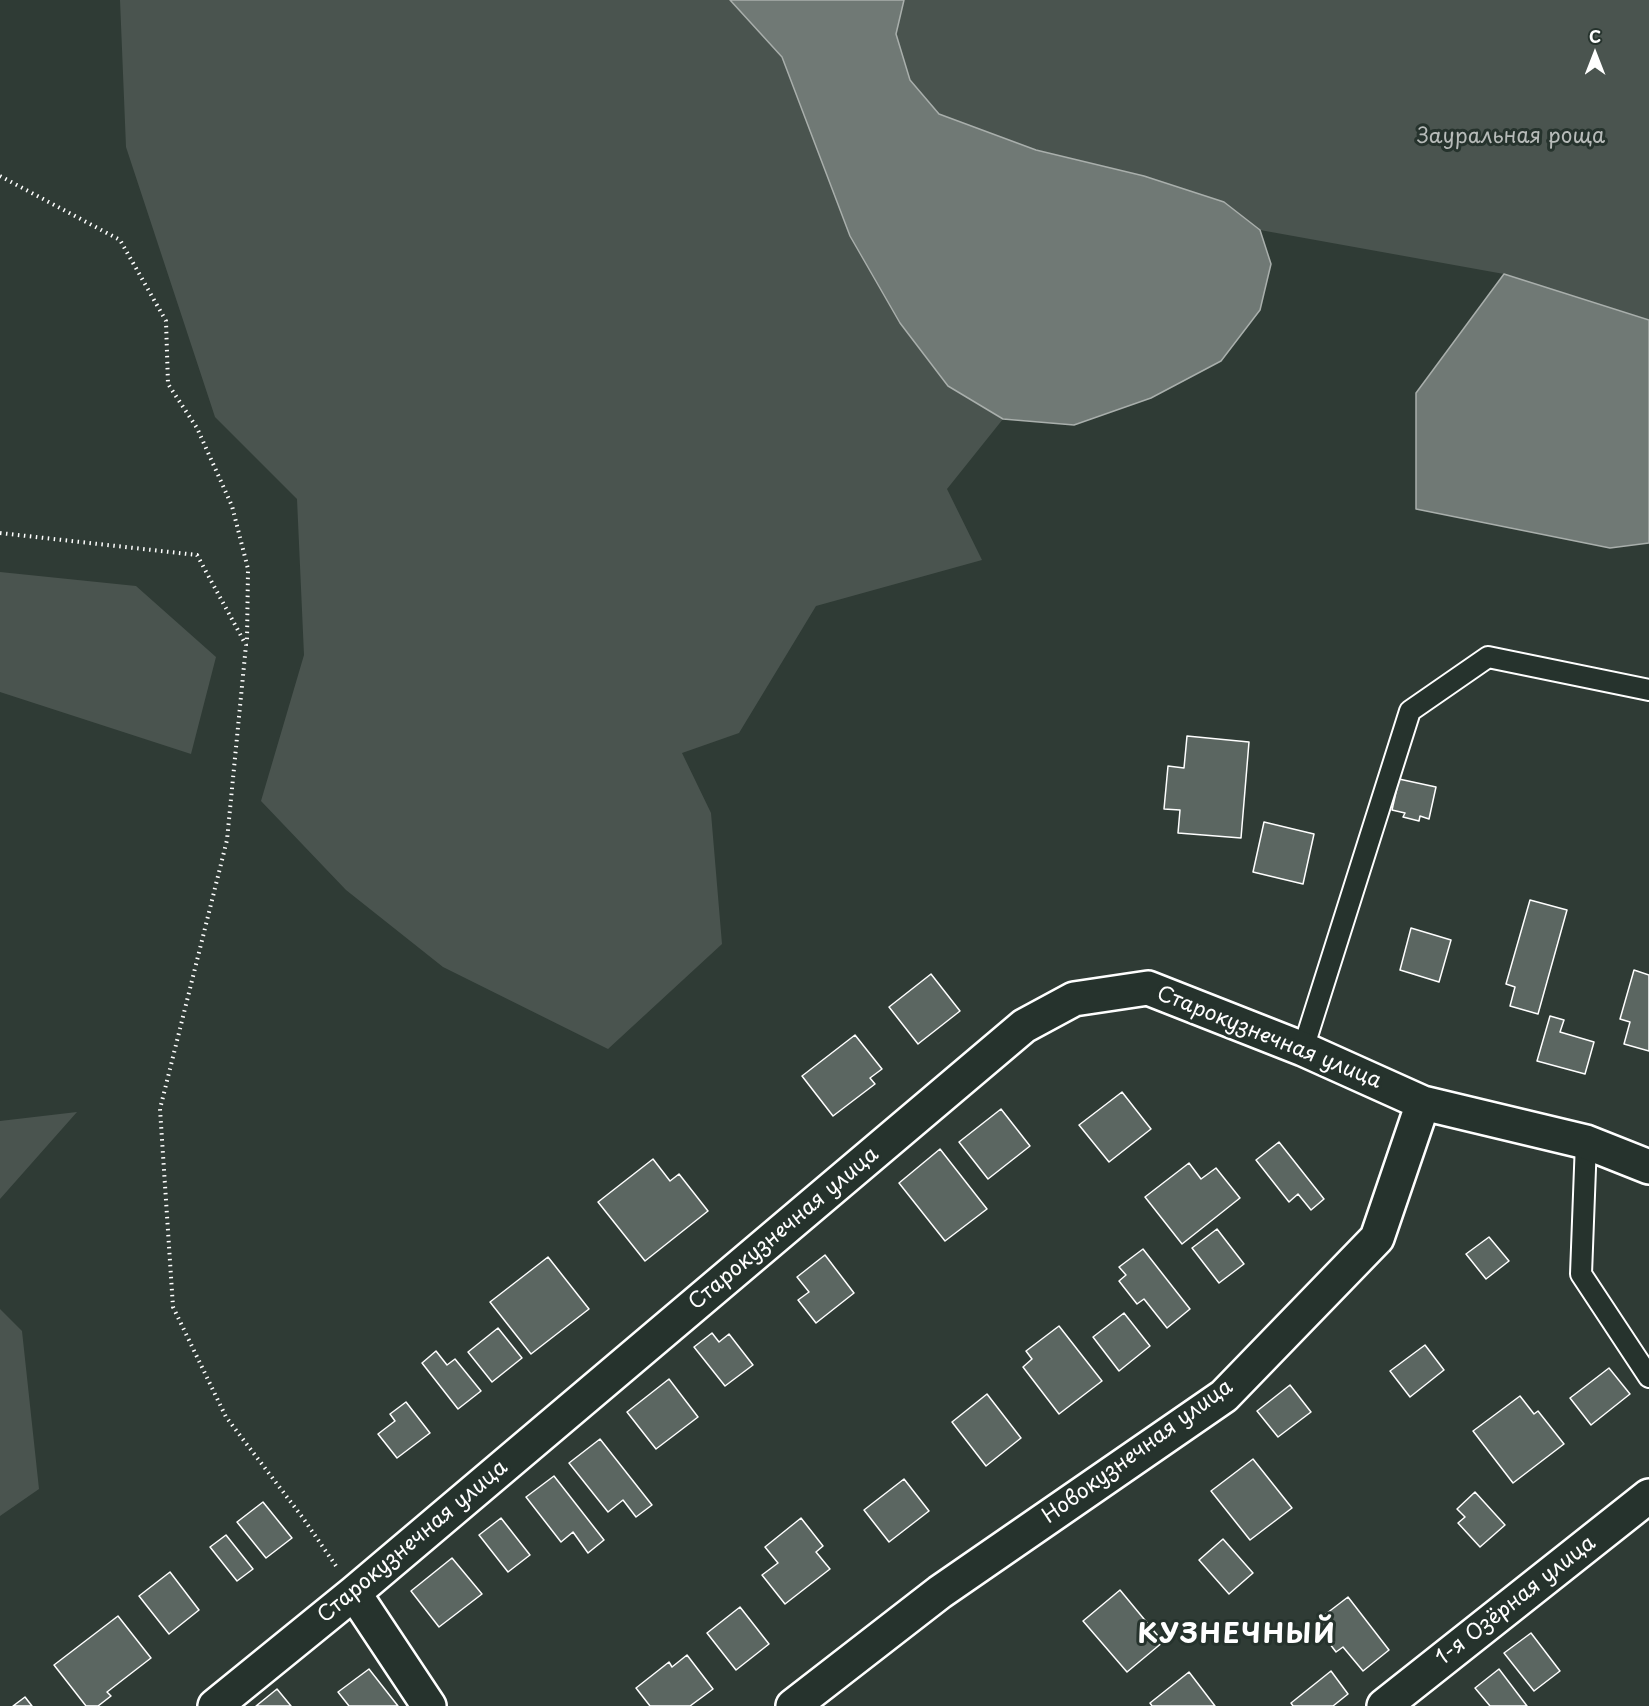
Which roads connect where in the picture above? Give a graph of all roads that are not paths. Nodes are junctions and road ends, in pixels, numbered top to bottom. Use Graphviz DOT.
graph roads {
  1 [pos="1649,690"];
  2 [pos="1303,1049"];
  3 [pos="1423,1103"];
  4 [pos="1586,1142"];
  5 [pos="1649,1167"];
  6 [pos="1649,1377"];
  7 [pos="1649,1496"];
  8 [pos="354,1593"];
  9 [pos="214,1706"];
  10 [pos="429,1706"];
  11 [pos="793,1706"];
  12 [pos="1384,1706"];
  1 -- 2 [label="lane"];
  2 -- 3 [label="street, Старокузнечная улица"];
  2 -- 8 [label="street, Старокузнечная улица"];
  3 -- 4 [label="street, Старокузнечная улица"];
  3 -- 11 [label="street, Новокузнечная улица"];
  4 -- 5 [label="street, Старокузнечная улица"];
  4 -- 6 [label="lane"];
  7 -- 12 [label="street, 1-я Озёрная улица"];
  8 -- 9 [label="street, Старокузнечная улица"];
  8 -- 10 [label="street"];
}
